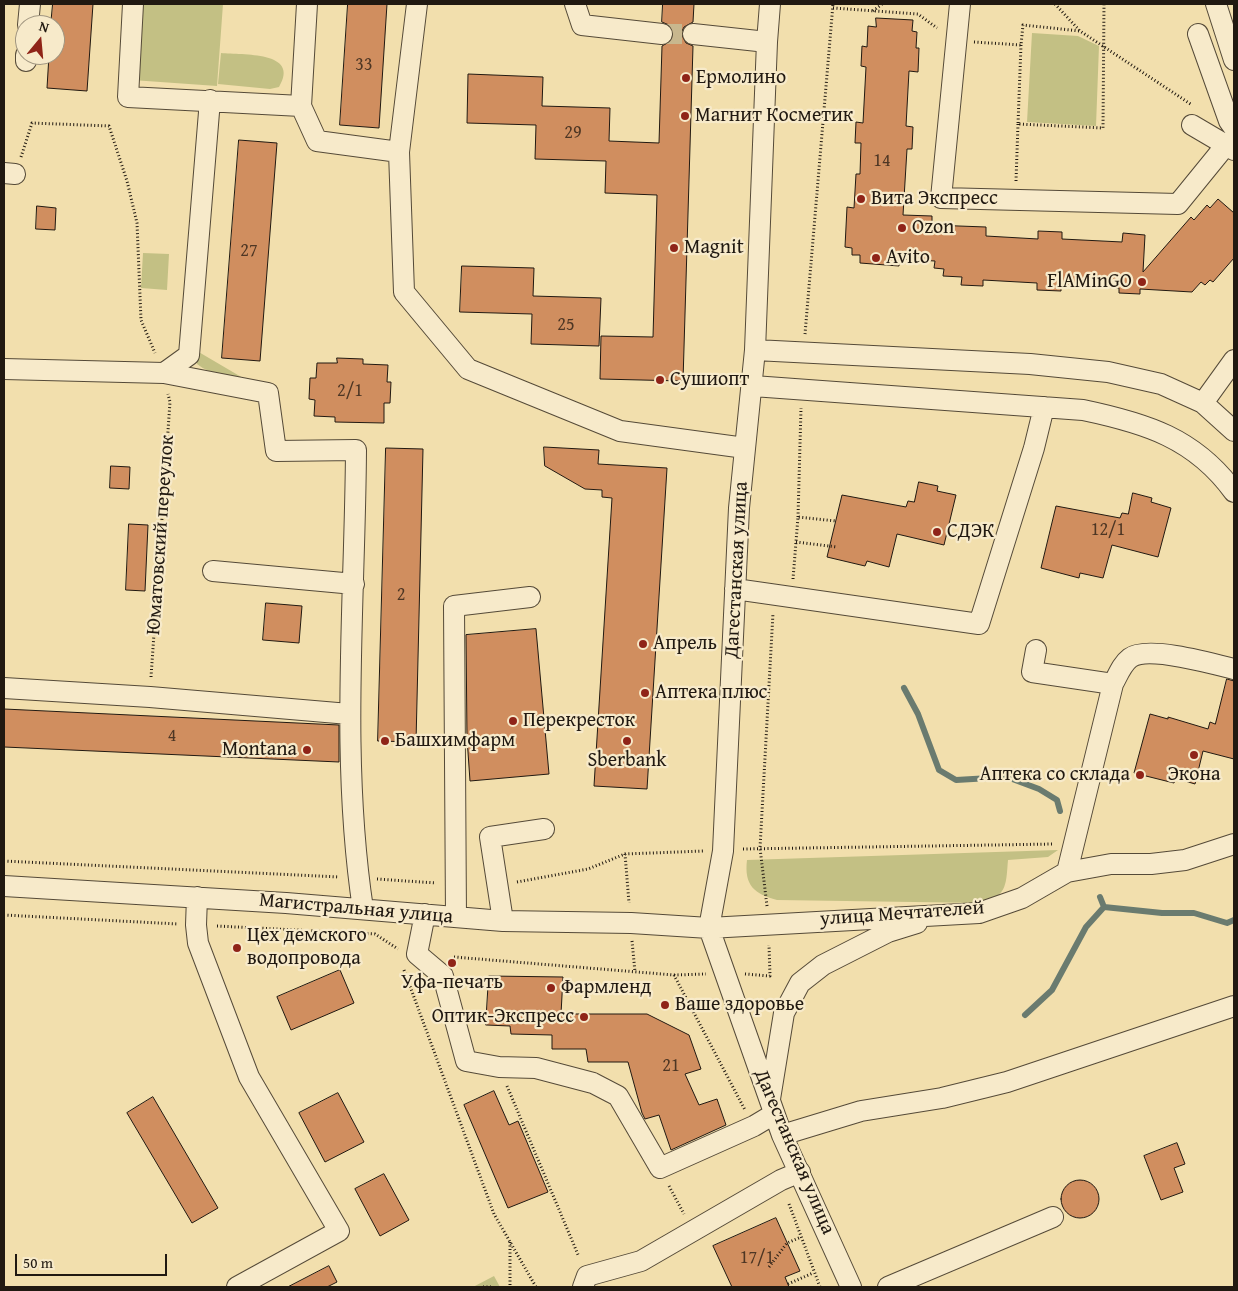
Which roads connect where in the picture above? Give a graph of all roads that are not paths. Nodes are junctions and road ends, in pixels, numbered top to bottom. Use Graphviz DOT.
graph roads {
  1 [pos="133,4"];
  2 [pos="307,4"];
  3 [pos="417,4"];
  4 [pos="575,4"];
  5 [pos="770,4"];
  6 [pos="960,4"];
  7 [pos="1216,4"];
  8 [pos="662,34"];
  9 [pos="693,34"];
  10 [pos="1198,34"];
  11 [pos="767,42"];
  12 [pos="1234,60"];
  13 [pos="210,100"];
  14 [pos="301,106"];
  15 [pos="1198,129"];
  16 [pos="1231,141"];
  17 [pos="399,152"];
  18 [pos="756,350"];
  19 [pos="1234,360"];
  20 [pos="4,368"];
  21 [pos="164,374"];
  22 [pos="753,386"];
  23 [pos="1203,403"];
  24 [pos="1044,406"];
  25 [pos="1234,432"];
  26 [pos="745,448"];
  27 [pos="1234,492"];
  28 [pos="213,570"];
  29 [pos="354,584"];
  30 [pos="735,589"];
  31 [pos="530,597"];
  32 [pos="1036,650"];
  33 [pos="1234,669"];
  34 [pos="1114,684"];
  35 [pos="4,688"];
  36 [pos="349,714"];
  37 [pos="544,829"];
  38 [pos="1234,844"];
  39 [pos="1067,872"];
  40 [pos="4,886"];
  41 [pos="197,897"];
  42 [pos="364,909"];
  43 [pos="425,914"];
  44 [pos="947,914"];
  45 [pos="456,917"];
  46 [pos="503,921"];
  47 [pos="708,928"];
  48 [pos="1234,1006"];
  49 [pos="772,1107"];
  50 [pos="782,1135"];
  51 [pos="800,1172"];
  52 [pos="1053,1217"];
  53 [pos="586,1282"];
  54 [pos="237,1287"];
  55 [pos="851,1287"];
  56 [pos="888,1287"];
  1 -- 13 [label="street"];
  2 -- 14 [label="street"];
  3 -- 17 [label="street"];
  4 -- 8 [label="street"];
  5 -- 11 [label="street, Дагестанская улица"];
  6 -- 16 [label="street"];
  7 -- 12 [label="street"];
  9 -- 11 [label="street"];
  10 -- 16 [label="street"];
  11 -- 18 [label="street, Дагестанская улица"];
  13 -- 14 [label="street"];
  13 -- 21 [label="street"];
  14 -- 17 [label="street"];
  15 -- 16 [label="street"];
  17 -- 26 [label="street"];
  18 -- 22 [label="street, Дагестанская улица"];
  18 -- 23 [label="street"];
  19 -- 23 [label="street"];
  20 -- 21 [label="street"];
  21 -- 29 [label="street"];
  22 -- 24 [label="street"];
  22 -- 26 [label="street, Дагестанская улица"];
  23 -- 25 [label="street"];
  24 -- 27 [label="street"];
  24 -- 30 [label="street"];
  26 -- 30 [label="street, Дагестанская улица"];
  28 -- 29 [label="street"];
  29 -- 36 [label="street"];
  30 -- 47 [label="street, Дагестанская улица"];
  31 -- 45 [label="street"];
  32 -- 34 [label="street"];
  33 -- 34 [label="street"];
  34 -- 39 [label="street"];
  35 -- 36 [label="street"];
  36 -- 42 [label="street"];
  37 -- 46 [label="street"];
  38 -- 39 [label="street, улица Мечтателей"];
  39 -- 44 [label="street, улица Мечтателей"];
  40 -- 41 [label="street, Магистральная улица"];
  41 -- 42 [label="street, Магистральная улица"];
  41 -- 54 [label="street"];
  42 -- 43 [label="street, Магистральная улица"];
  43 -- 45 [label="street, Магистральная улица"];
  43 -- 49 [label="street"];
  44 -- 47 [label="street, улица Мечтателей"];
  44 -- 49 [label="street"];
  45 -- 46 [label="street, Магистральная улица"];
  46 -- 47 [label="street, Магистральная улица"];
  47 -- 49 [label="street, Дагестанская улица"];
  48 -- 50 [label="street"];
  49 -- 50 [label="street, Дагестанская улица"];
  50 -- 51 [label="street, Дагестанская улица"];
  51 -- 53 [label="street"];
  51 -- 55 [label="street, Дагестанская улица"];
  52 -- 56 [label="street"];
}
